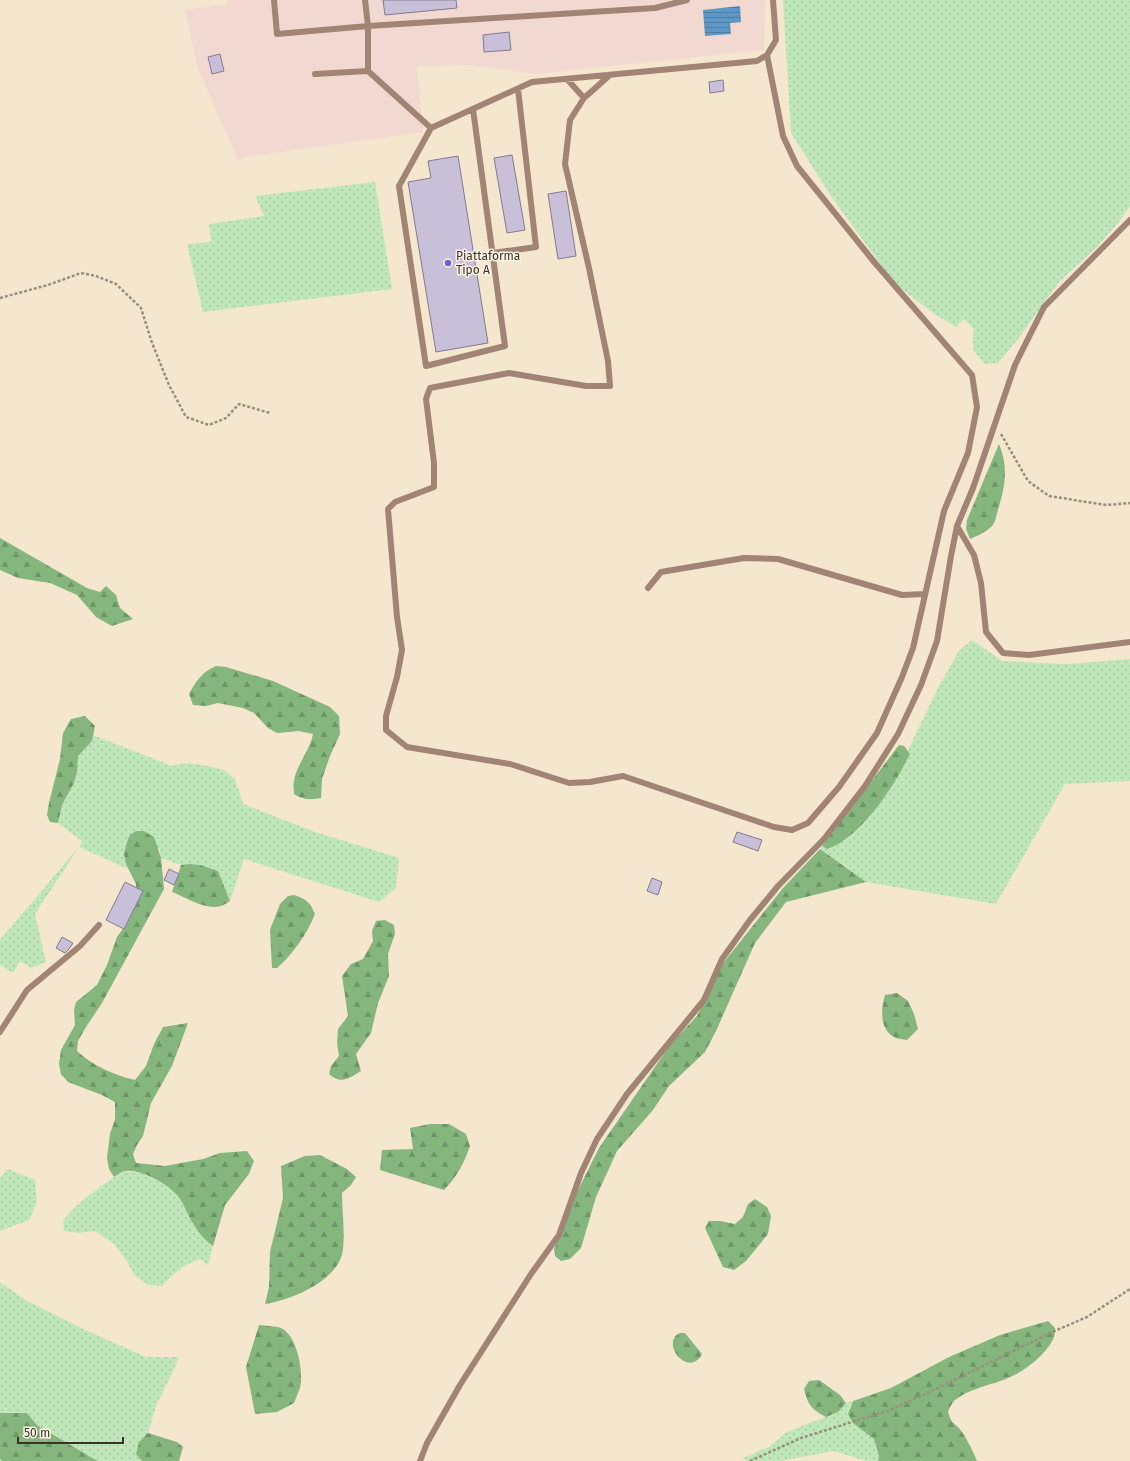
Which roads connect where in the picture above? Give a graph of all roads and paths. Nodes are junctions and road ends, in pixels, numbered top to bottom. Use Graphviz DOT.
graph roads {
  1 [pos="274,0"];
  2 [pos="365,0"];
  3 [pos="687,0"];
  4 [pos="773,0"];
  5 [pos="368,26"];
  6 [pos="767,55"];
  7 [pos="368,71"];
  8 [pos="315,74"];
  9 [pos="610,75"];
  10 [pos="567,79"];
  11 [pos="518,89"];
  12 [pos="584,98"];
  13 [pos="473,109"];
  14 [pos="431,128"];
  15 [pos="1130,220"];
  16 [pos="493,253"];
  17 [pos="0,298"];
  18 [pos="270,413"];
  19 [pos="995,423"];
  20 [pos="1130,503"];
  21 [pos="957,526"];
  22 [pos="648,588"];
  23 [pos="925,594"];
  24 [pos="1130,642"];
  25 [pos="99,925"];
  26 [pos="0,1032"];
  27 [pos="1130,1289"];
  28 [pos="420,1461"];
  29 [pos="750,1461"];
  1 -- 5 [label="lane"];
  2 -- 5 [label="lane"];
  3 -- 5 [label="lane"];
  4 -- 6 [label="lane"];
  5 -- 7 [label="lane"];
  6 -- 9 [label="lane"];
  6 -- 23 [label="lane"];
  7 -- 8 [label="lane"];
  7 -- 14 [label="lane"];
  9 -- 10 [label="lane"];
  9 -- 12 [label="lane"];
  10 -- 11 [label="lane"];
  10 -- 12 [label="lane"];
  11 -- 13 [label="lane"];
  11 -- 16 [label="lane"];
  12 -- 23 [label="lane"];
  13 -- 14 [label="lane"];
  13 -- 16 [label="lane"];
  14 -- 16 [label="lane"];
  15 -- 19 [label="lane"];
  17 -- 18 [label="path"];
  19 -- 20 [label="path"];
  19 -- 21 [label="lane"];
  21 -- 24 [label="lane"];
  21 -- 28 [label="lane"];
  22 -- 23 [label="lane"];
  25 -- 26 [label="lane"];
  27 -- 29 [label="path"];
}
